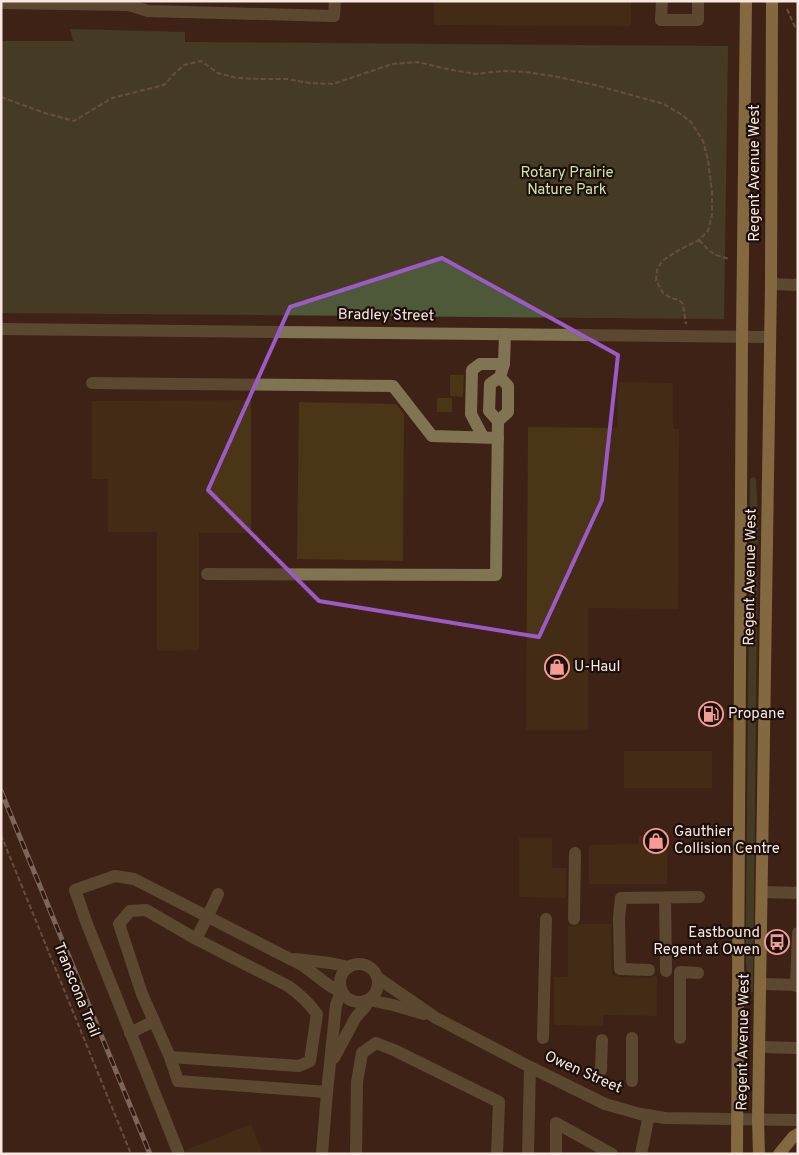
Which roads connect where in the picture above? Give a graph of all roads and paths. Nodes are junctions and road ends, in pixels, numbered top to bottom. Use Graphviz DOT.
graph roads {
  1 [pos="335,1"];
  2 [pos="662,1"];
  3 [pos="698,1"];
  4 [pos="746,1"];
  5 [pos="772,1"];
  6 [pos="1,3"];
  7 [pos="129,3"];
  8 [pos="786,9"];
  9 [pos="798,27"];
  10 [pos="1,97"];
  11 [pos="699,240"];
  12 [pos="730,260"];
  13 [pos="771,284"];
  14 [pos="798,284"];
  15 [pos="686,326"];
  16 [pos="1,329"];
  17 [pos="505,334"];
  18 [pos="742,336"];
  19 [pos="770,337"];
  20 [pos="504,364"];
  21 [pos="500,377"];
  22 [pos="92,383"];
  23 [pos="498,422"];
  24 [pos="483,437"];
  25 [pos="498,438"];
  26 [pos="208,574"];
  27 [pos="1,835"];
  28 [pos="575,853"];
  29 [pos="762,892"];
  30 [pos="798,893"];
  31 [pos="218,894"];
  32 [pos="699,897"];
  33 [pos="665,898"];
  34 [pos="208,916"];
  35 [pos="546,919"];
  36 [pos="574,919"];
  37 [pos="798,933"];
  38 [pos="196,939"];
  39 [pos="290,959"];
  40 [pos="349,967"];
  41 [pos="658,971"];
  42 [pos="680,972"];
  43 [pos="698,972"];
  44 [pos="378,978"];
  45 [pos="761,984"];
  46 [pos="797,986"];
  47 [pos="342,992"];
  48 [pos="369,1000"];
  49 [pos="436,1018"];
  50 [pos="154,1021"];
  51 [pos="130,1032"];
  52 [pos="543,1038"];
  53 [pos="632,1038"];
  54 [pos="680,1038"];
  55 [pos="602,1040"];
  56 [pos="760,1047"];
  57 [pos="798,1048"];
  58 [pos="170,1057"];
  59 [pos="329,1067"];
  60 [pos="530,1067"];
  61 [pos="601,1070"];
  62 [pos="632,1081"];
  63 [pos="326,1092"];
  64 [pos="649,1115"];
  65 [pos="737,1119"];
  66 [pos="758,1120"];
  67 [pos="798,1120"];
  68 [pos="798,1134"];
  69 [pos="131,1154"];
  70 [pos="179,1154"];
  71 [pos="322,1154"];
  72 [pos="356,1154"];
  73 [pos="497,1154"];
  74 [pos="528,1154"];
  75 [pos="556,1154"];
  76 [pos="612,1154"];
  77 [pos="640,1154"];
  78 [pos="737,1154"];
  79 [pos="759,1154"];
  80 [pos="779,1154"];
  1 -- 7 [label="street"];
  2 -- 3 [label="street"];
  4 -- 18 [label="main road, Regent Avenue West"];
  5 -- 13 [label="main road, Regent Avenue West"];
  6 -- 7 [label="street"];
  8 -- 9 [label="path"];
  10 -- 11 [label="path"];
  11 -- 12 [label="path"];
  11 -- 15 [label="path"];
  13 -- 14 [label="street"];
  13 -- 19 [label="main road, Regent Avenue West"];
  16 -- 17 [label="street, Bradley Street"];
  17 -- 18 [label="street, Bradley Street"];
  17 -- 20 [label="street"];
  18 -- 19 [label="street, Bradley Street"];
  18 -- 65 [label="main road, Regent Avenue West"];
  19 -- 29 [label="main road, Regent Avenue West"];
  20 -- 21 [label="street"];
  20 -- 24 [label="street"];
  21 -- 23 [label="street"];
  21 -- 23 [label="street"];
  22 -- 24 [label="street"];
  23 -- 25 [label="street"];
  24 -- 25 [label="street"];
  25 -- 26 [label="street"];
  27 -- 69 [label="path, Transcona Trail"];
  28 -- 36 [label="street"];
  29 -- 30 [label="street"];
  29 -- 45 [label="main road, Regent Avenue West"];
  31 -- 34 [label="street"];
  32 -- 33 [label="street"];
  33 -- 41 [label="street"];
  33 -- 41 [label="street"];
  34 -- 38 [label="street"];
  34 -- 39 [label="street"];
  34 -- 51 [label="street"];
  35 -- 52 [label="street"];
  37 -- 46 [label="street"];
  38 -- 50 [label="street"];
  38 -- 58 [label="street"];
  39 -- 40 [label="street"];
  39 -- 47 [label="street"];
  40 -- 44 [label="street, Owen Street"];
  40 -- 47 [label="street"];
  41 -- 42 [label="street"];
  42 -- 43 [label="street"];
  42 -- 54 [label="street"];
  44 -- 48 [label="street"];
  44 -- 49 [label="street, Owen Street"];
  45 -- 46 [label="street"];
  45 -- 56 [label="main road, Regent Avenue West"];
  47 -- 48 [label="street"];
  47 -- 59 [label="street"];
  48 -- 49 [label="street"];
  48 -- 59 [label="street"];
  49 -- 60 [label="street, Owen Street"];
  50 -- 51 [label="street"];
  50 -- 58 [label="street"];
  51 -- 70 [label="street"];
  53 -- 62 [label="street"];
  55 -- 61 [label="street"];
  56 -- 57 [label="street"];
  56 -- 66 [label="main road, Regent Avenue West"];
  58 -- 63 [label="street"];
  59 -- 63 [label="street"];
  60 -- 64 [label="street, Owen Street"];
  60 -- 74 [label="street"];
  63 -- 71 [label="street"];
  64 -- 65 [label="street, Owen Street"];
  64 -- 77 [label="street"];
  65 -- 66 [label="street, Owen Street"];
  65 -- 78 [label="main road, Regent Avenue West"];
  66 -- 67 [label="street, Owen Street"];
  66 -- 79 [label="main road, Regent Avenue West"];
  68 -- 80 [label="main road"];
  72 -- 73 [label="street"];
  75 -- 76 [label="street"];
}
